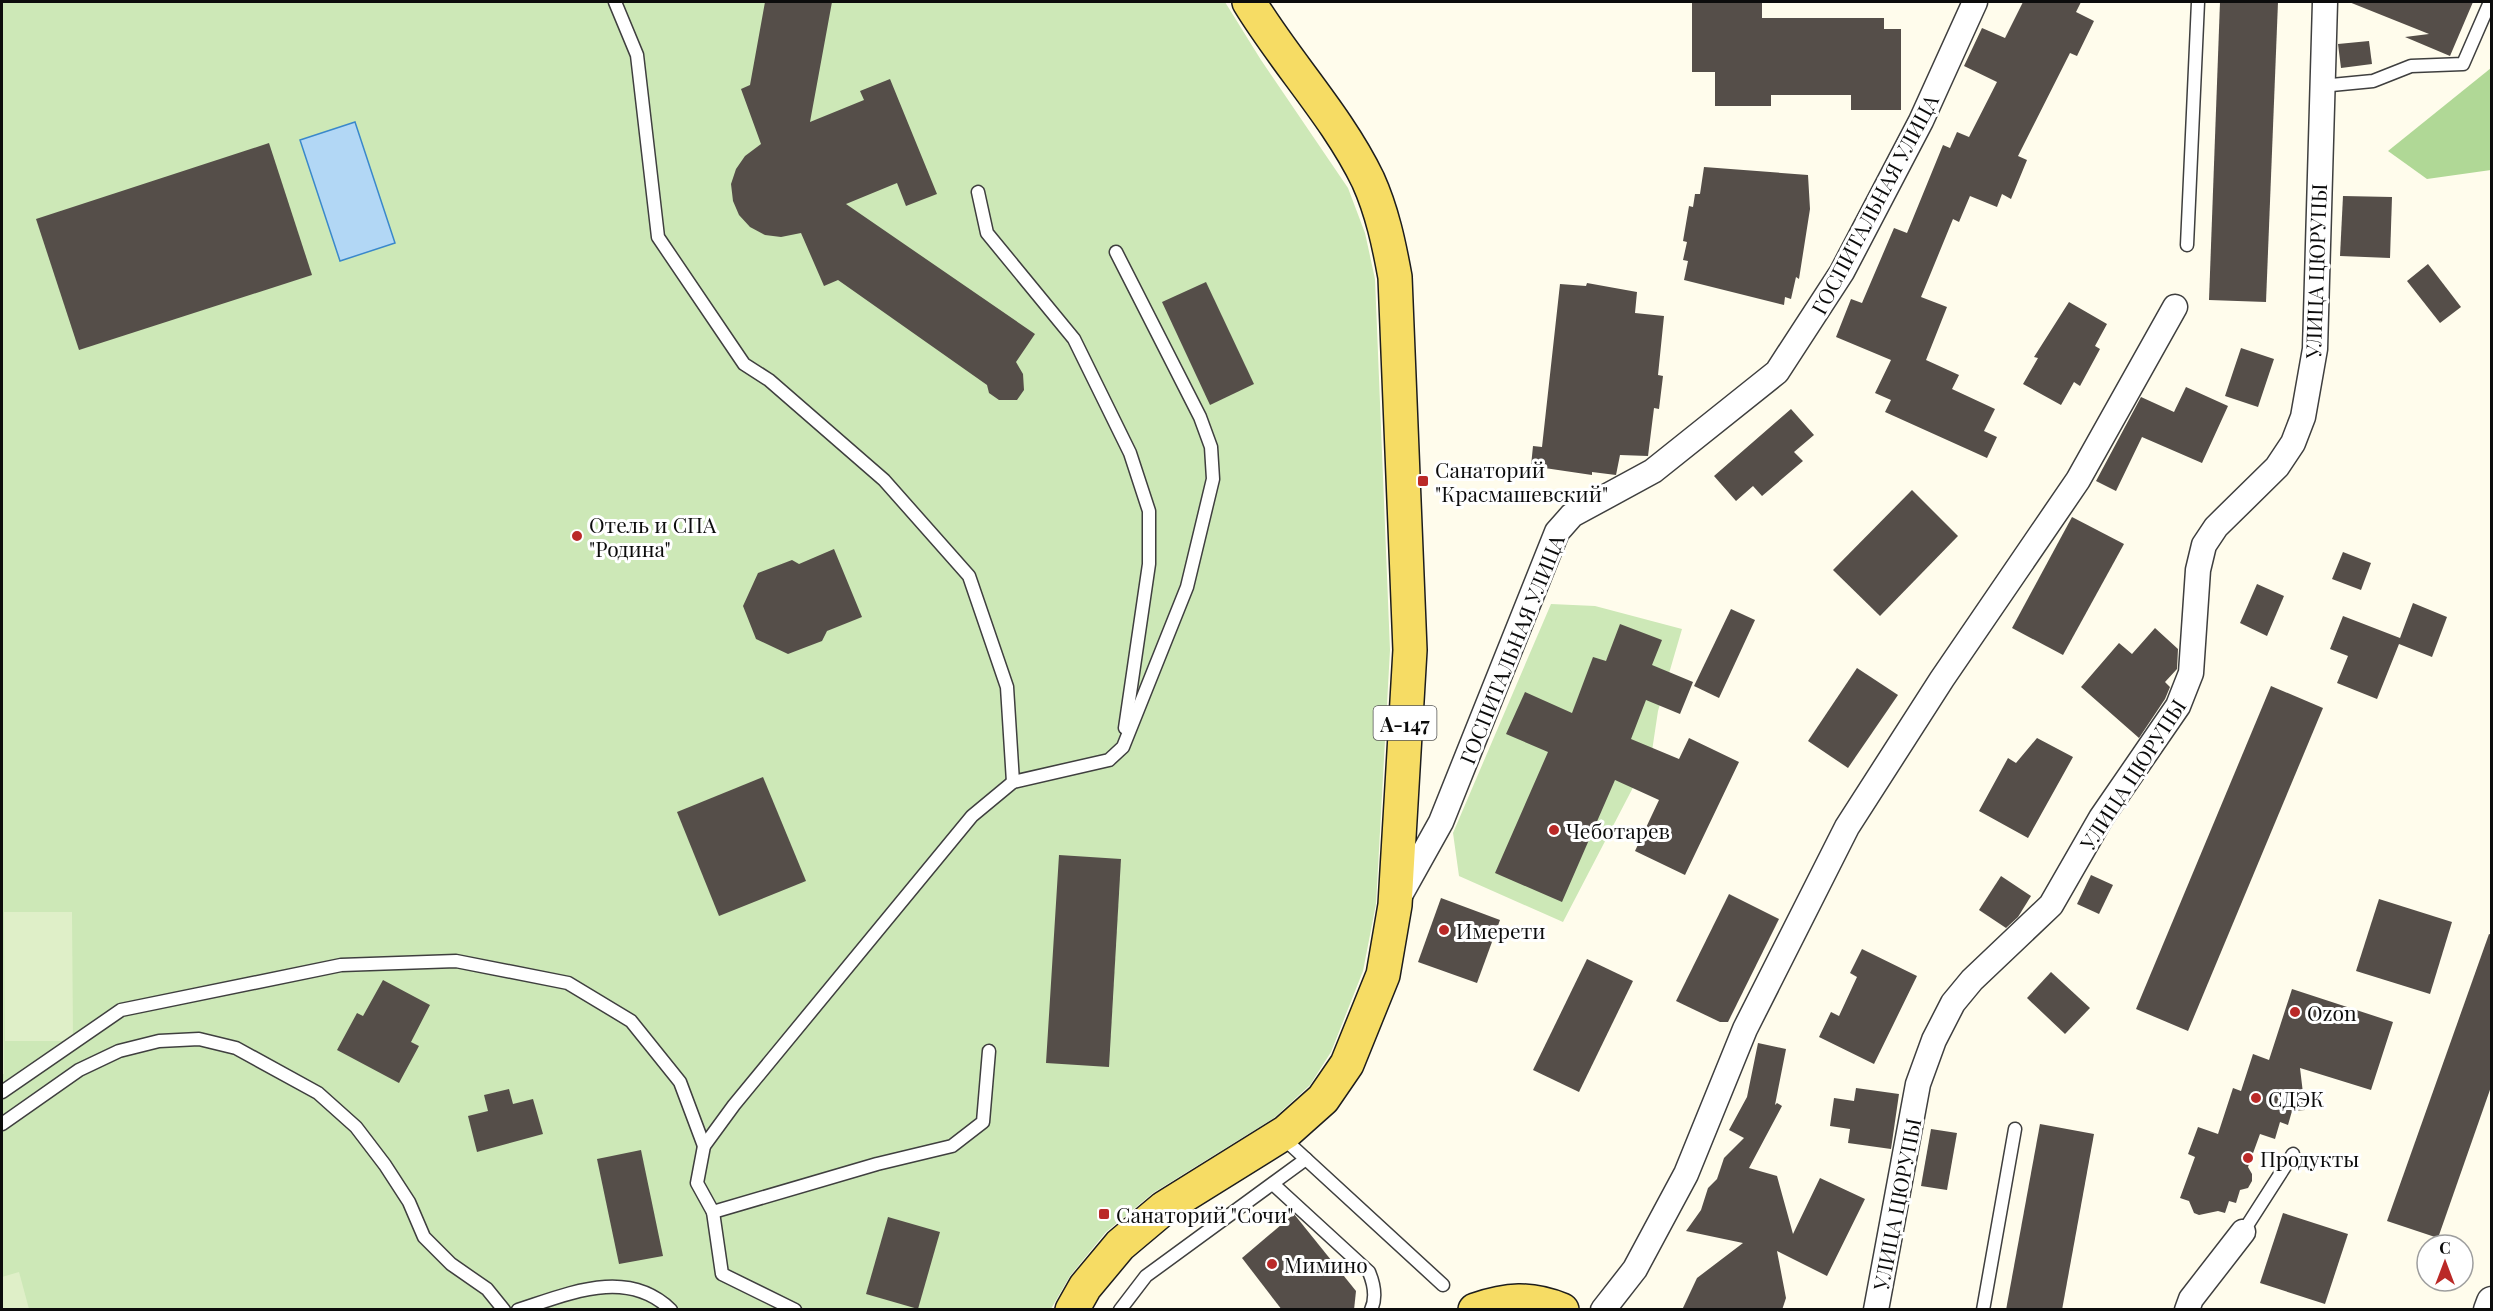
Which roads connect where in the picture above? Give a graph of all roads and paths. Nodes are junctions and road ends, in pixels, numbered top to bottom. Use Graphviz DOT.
graph roads {
  1 [pos="615,2"];
  2 [pos="1249,2"];
  3 [pos="1975,2"];
  4 [pos="2198,2"];
  5 [pos="2325,2"];
  6 [pos="2490,2"];
  7 [pos="2321,86"];
  8 [pos="978,192"];
  9 [pos="2187,245"];
  10 [pos="1116,252"];
  11 [pos="2175,307"];
  12 [pos="1123,747"];
  13 [pos="1012,782"];
  14 [pos="1395,905"];
  15 [pos="989,1051"];
  16 [pos="21,1078"];
  17 [pos="2,1079"];
  18 [pos="2,1092"];
  19 [pos="2,1125"];
  20 [pos="2015,1129"];
  21 [pos="1281,1135"];
  22 [pos="704,1146"];
  23 [pos="2294,1154"];
  24 [pos="1306,1159"];
  25 [pos="1273,1184"];
  26 [pos="713,1212"];
  27 [pos="2243,1232"];
  28 [pos="1443,1285"];
  29 [pos="2492,1302"];
  30 [pos="504,1310"];
  31 [pos="518,1310"];
  32 [pos="671,1310"];
  33 [pos="795,1310"];
  34 [pos="1072,1310"];
  35 [pos="1120,1310"];
  36 [pos="1371,1310"];
  37 [pos="1475,1310"];
  38 [pos="1562,1310"];
  39 [pos="1603,1310"];
  40 [pos="1876,1310"];
  41 [pos="1983,1310"];
  42 [pos="2187,1310"];
  43 [pos="2489,1310"];
  1 -- 13 [label="lane"];
  2 -- 14 [label="main road, А-147"];
  3 -- 14 [label="street, ГОСПИТАЛЬНАЯ УЛИЦА"];
  4 -- 9 [label="lane"];
  5 -- 7 [label="street, УЛИЦА ЦЮРУПЫ"];
  6 -- 7 [label="lane"];
  7 -- 40 [label="street, УЛИЦА ЦЮРУПЫ"];
  8 -- 12 [label="lane"];
  10 -- 12 [label="lane"];
  11 -- 39 [label="street"];
  12 -- 13 [label="lane"];
  13 -- 22 [label="lane"];
  14 -- 21 [label="main road, А-147"];
  15 -- 26 [label="lane"];
  16 -- 17 [label="lane"];
  16 -- 18 [label="lane"];
  16 -- 22 [label="lane"];
  19 -- 30 [label="lane"];
  20 -- 41 [label="lane"];
  21 -- 24 [label="lane"];
  21 -- 34 [label="main road, А-147"];
  22 -- 26 [label="lane"];
  23 -- 27 [label="lane"];
  24 -- 25 [label="lane"];
  24 -- 28 [label="lane"];
  25 -- 35 [label="lane"];
  25 -- 36 [label="lane"];
  26 -- 33 [label="lane"];
  27 -- 42 [label="street"];
  29 -- 43 [label="street"];
  31 -- 32 [label="lane"];
  37 -- 38 [label="main road"];
}
